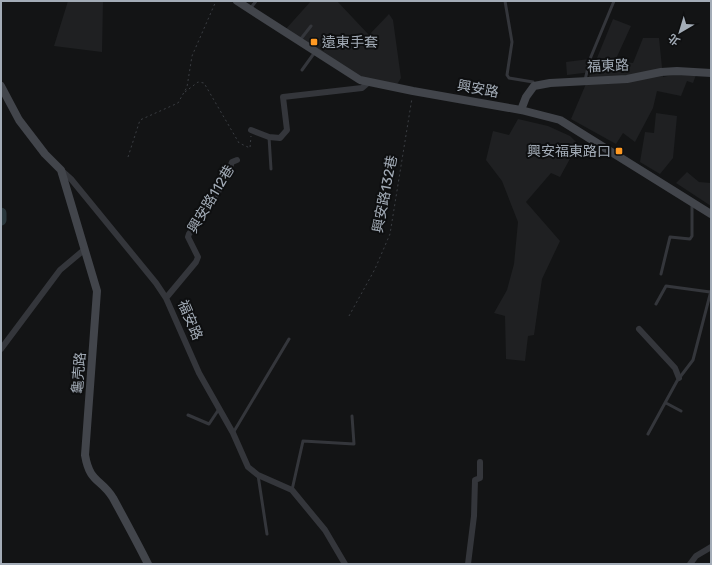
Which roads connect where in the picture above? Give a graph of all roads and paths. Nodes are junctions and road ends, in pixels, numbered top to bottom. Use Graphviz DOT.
graph roads {
  1 [pos="216,1"];
  2 [pos="237,1"];
  3 [pos="256,1"];
  4 [pos="505,1"];
  5 [pos="614,1"];
  6 [pos="250,9"];
  7 [pos="311,26"];
  8 [pos="300,40"];
  9 [pos="316,51"];
  10 [pos="302,70"];
  11 [pos="711,74"];
  12 [pos="585,80"];
  13 [pos="369,82"];
  14 [pos="1,86"];
  15 [pos="534,86"];
  16 [pos="413,92"];
  17 [pos="183,94"];
  18 [pos="521,110"];
  19 [pos="251,130"];
  20 [pos="269,137"];
  21 [pos="128,157"];
  22 [pos="236,160"];
  23 [pos="270,169"];
  24 [pos="61,170"];
  25 [pos="692,201"];
  26 [pos="711,214"];
  27 [pos="85,249"];
  28 [pos="661,274"];
  29 [pos="711,291"];
  30 [pos="166,298"];
  31 [pos="656,304"];
  32 [pos="349,316"];
  33 [pos="638,329"];
  34 [pos="289,339"];
  35 [pos="1,349"];
  36 [pos="679,378"];
  37 [pos="666,403"];
  38 [pos="219,409"];
  39 [pos="681,411"];
  40 [pos="188,415"];
  41 [pos="352,416"];
  42 [pos="233,433"];
  43 [pos="648,434"];
  44 [pos="480,462"];
  45 [pos="258,475"];
  46 [pos="292,490"];
  47 [pos="267,534"];
  48 [pos="711,547"];
  49 [pos="148,564"];
  50 [pos="345,564"];
  51 [pos="468,564"];
  52 [pos="690,564"];
  1 -- 17 [label="path"];
  2 -- 6 [label="street, 興安路"];
  3 -- 6 [label="lane"];
  4 -- 15 [label="lane"];
  5 -- 12 [label="lane"];
  6 -- 8 [label="street, 興安路"];
  7 -- 8 [label="lane"];
  8 -- 9 [label="street, 興安路"];
  9 -- 10 [label="lane"];
  9 -- 13 [label="street, 興安路"];
  11 -- 12 [label="street, 福東路"];
  12 -- 15 [label="street, 福東路"];
  13 -- 16 [label="street, 興安路"];
  13 -- 20 [label="street"];
  14 -- 24 [label="street, 福安路"];
  15 -- 18 [label="street"];
  16 -- 18 [label="street, 興安路"];
  16 -- 32 [label="path, 興安路132巷"];
  17 -- 19 [label="path"];
  17 -- 21 [label="path"];
  18 -- 25 [label="street, 興安路"];
  19 -- 20 [label="street"];
  20 -- 23 [label="lane"];
  22 -- 30 [label="street, 興安路112巷"];
  24 -- 27 [label="street, 龜壳路"];
  24 -- 30 [label="street, 福安路"];
  25 -- 26 [label="street, 興安路"];
  25 -- 28 [label="lane"];
  27 -- 35 [label="street"];
  27 -- 49 [label="street, 龜壳路"];
  29 -- 31 [label="lane"];
  29 -- 36 [label="lane"];
  30 -- 38 [label="street, 福安路"];
  33 -- 36 [label="street"];
  34 -- 42 [label="lane"];
  36 -- 37 [label="lane"];
  37 -- 39 [label="lane"];
  37 -- 43 [label="lane"];
  38 -- 40 [label="lane"];
  38 -- 42 [label="street, 福安路"];
  41 -- 46 [label="lane"];
  42 -- 45 [label="street, 福安路"];
  44 -- 51 [label="street"];
  45 -- 46 [label="street, 福安路"];
  45 -- 47 [label="lane"];
  46 -- 50 [label="street, 福安路"];
  48 -- 52 [label="street"];
}
